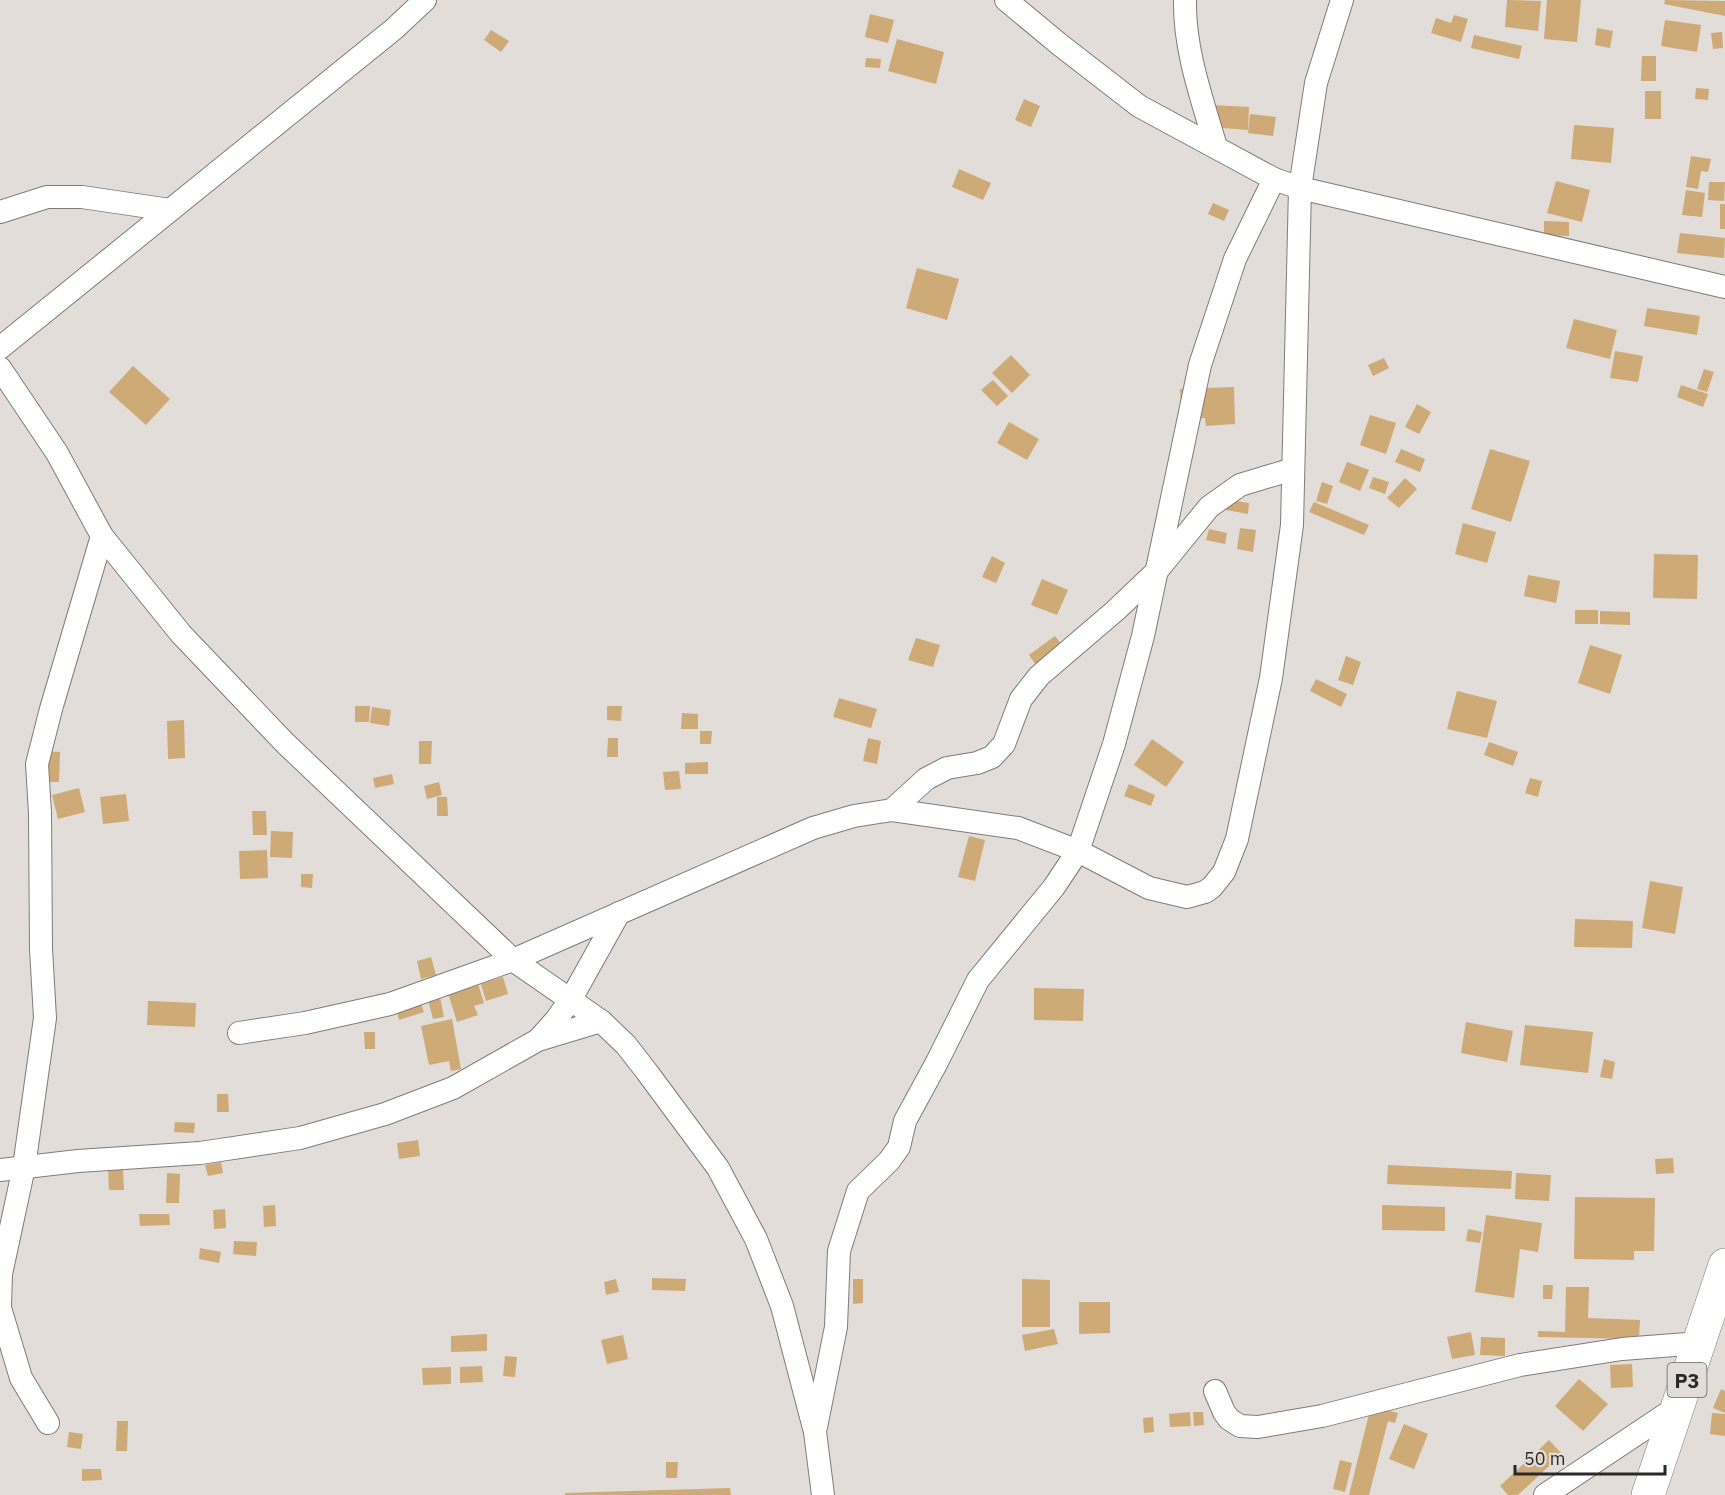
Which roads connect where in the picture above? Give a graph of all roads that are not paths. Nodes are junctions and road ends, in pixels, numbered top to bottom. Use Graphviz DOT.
graph roads {
  1 [pos="425,0"];
  2 [pos="1006,0"];
  3 [pos="1185,0"];
  4 [pos="1342,0"];
  5 [pos="1216,147"];
  6 [pos="1274,179"];
  7 [pos="1300,188"];
  8 [pos="170,210"];
  9 [pos="0,212"];
  10 [pos="1725,287"];
  11 [pos="0,348"];
  12 [pos="0,368"];
  13 [pos="1293,469"];
  14 [pos="102,536"];
  15 [pos="1156,572"];
  16 [pos="892,810"];
  17 [pos="1078,851"];
  18 [pos="619,913"];
  19 [pos="513,960"];
  20 [pos="571,999"];
  21 [pos="601,1021"];
  22 [pos="240,1033"];
  23 [pos="538,1040"];
  24 [pos="24,1167"];
  25 [pos="0,1170"];
  26 [pos="1725,1265"];
  27 [pos="0,1307"];
  28 [pos="1700,1343"];
  29 [pos="1215,1391"];
  30 [pos="1677,1407"];
  31 [pos="48,1423"];
  32 [pos="815,1432"];
  33 [pos="824,1495"];
  34 [pos="1545,1495"];
  35 [pos="1648,1495"];
  1 -- 8 [label="street"];
  2 -- 5 [label="street"];
  3 -- 5 [label="street"];
  4 -- 7 [label="street"];
  5 -- 6 [label="street"];
  6 -- 7 [label="street"];
  6 -- 15 [label="street"];
  7 -- 10 [label="street"];
  7 -- 13 [label="street"];
  8 -- 9 [label="street"];
  8 -- 11 [label="street"];
  12 -- 14 [label="street"];
  13 -- 15 [label="street"];
  13 -- 17 [label="street"];
  14 -- 19 [label="street"];
  14 -- 24 [label="street"];
  15 -- 16 [label="street"];
  15 -- 17 [label="street"];
  16 -- 17 [label="street"];
  16 -- 18 [label="street"];
  17 -- 32 [label="street"];
  18 -- 19 [label="street"];
  18 -- 20 [label="street"];
  19 -- 20 [label="street"];
  19 -- 22 [label="street"];
  20 -- 21 [label="street"];
  20 -- 23 [label="street"];
  21 -- 23 [label="street"];
  21 -- 32 [label="street"];
  23 -- 24 [label="street"];
  24 -- 25 [label="street"];
  24 -- 27 [label="street"];
  26 -- 28 [label="main road, P3"];
  27 -- 31 [label="street"];
  28 -- 29 [label="street"];
  28 -- 30 [label="main road, P3"];
  30 -- 34 [label="street"];
  30 -- 35 [label="main road, P3"];
  32 -- 33 [label="street"];
}
